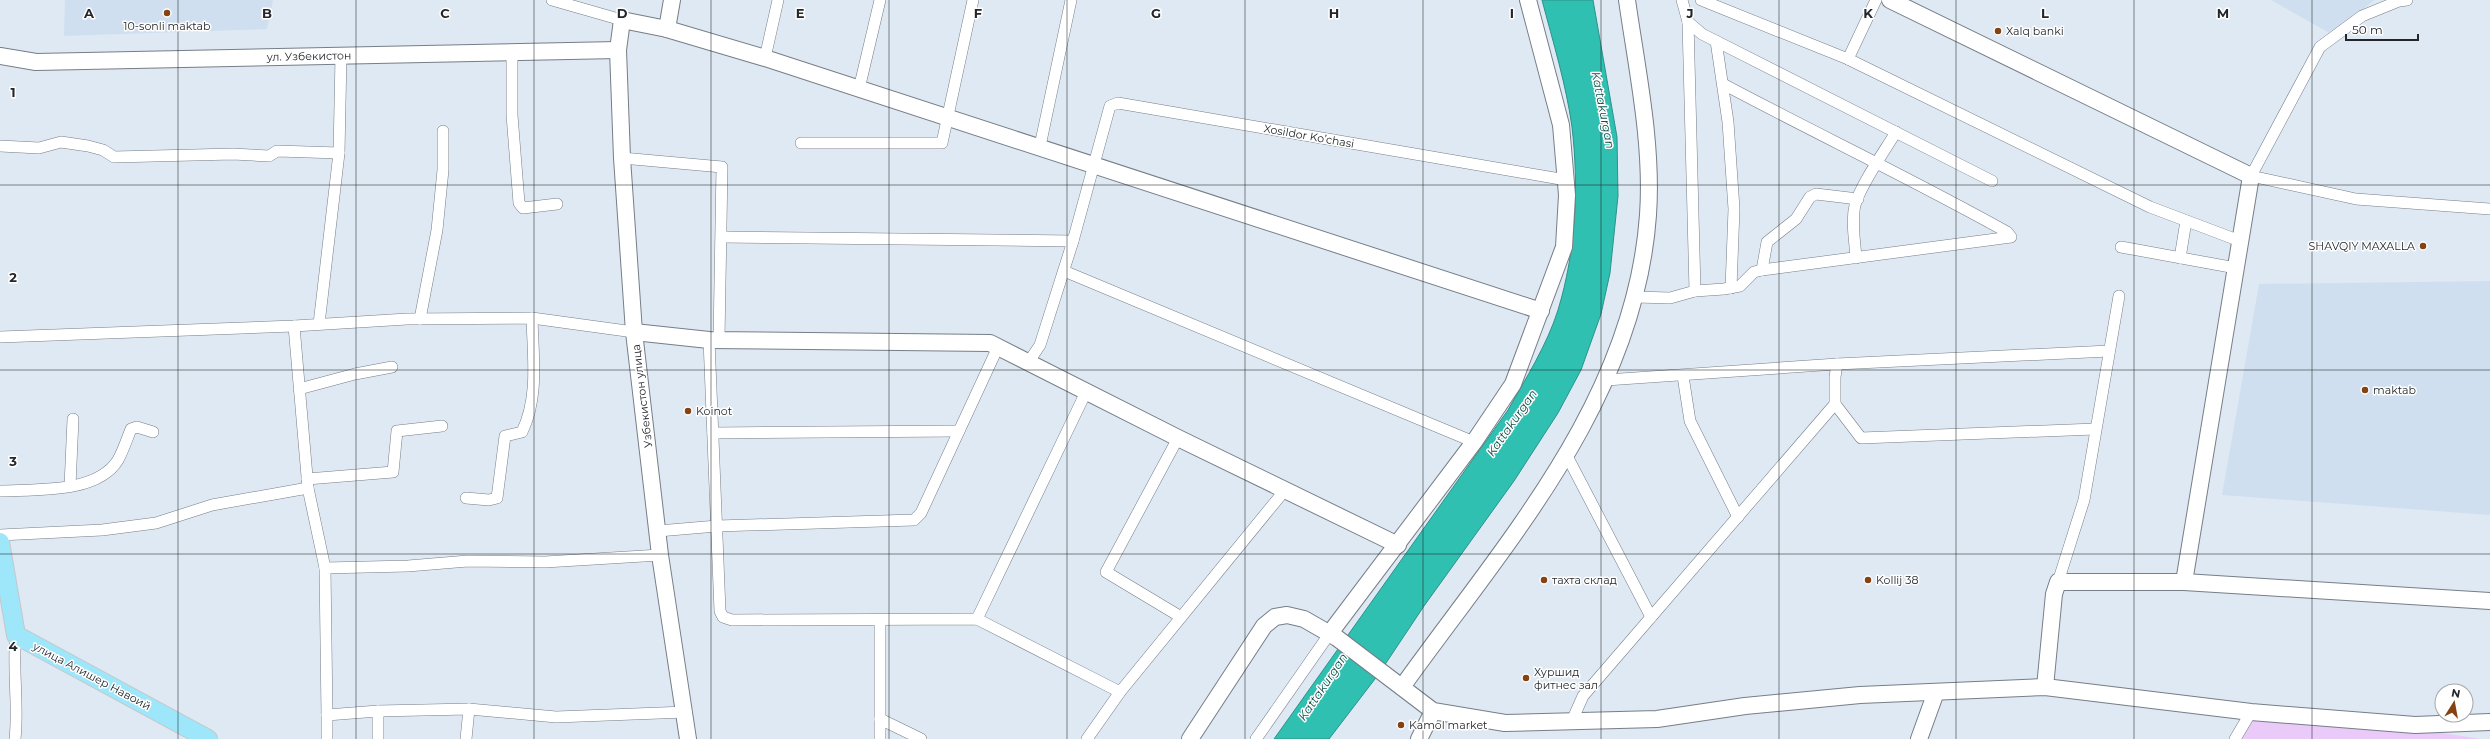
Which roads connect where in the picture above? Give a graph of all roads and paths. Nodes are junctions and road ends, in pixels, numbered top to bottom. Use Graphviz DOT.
graph roads {
  1 [pos="552,0"];
  2 [pos="672,0"];
  3 [pos="778,0"];
  4 [pos="880,0"];
  5 [pos="972,0"];
  6 [pos="1071,0"];
  7 [pos="1528,0"];
  8 [pos="1627,0"];
  9 [pos="1682,0"];
  10 [pos="1700,0"];
  11 [pos="1876,0"];
  12 [pos="1890,0"];
  13 [pos="2407,0"];
  14 [pos="577,4"];
  15 [pos="622,20"];
  16 [pos="1688,22"];
  17 [pos="667,30"];
  18 [pos="1716,41"];
  19 [pos="618,50"];
  20 [pos="512,52"];
  21 [pos="0,56"];
  22 [pos="341,56"];
  23 [pos="765,58"];
  24 [pos="1848,59"];
  25 [pos="1723,84"];
  26 [pos="859,89"];
  27 [pos="946,118"];
  28 [pos="443,131"];
  29 [pos="1896,132"];
  30 [pos="801,143"];
  31 [pos="0,146"];
  32 [pos="1040,146"];
  33 [pos="339,153"];
  34 [pos="622,158"];
  35 [pos="1093,163"];
  36 [pos="1878,164"];
  37 [pos="2251,176"];
  38 [pos="1566,180"];
  39 [pos="1992,180"];
  40 [pos="1858,199"];
  41 [pos="557,204"];
  42 [pos="2490,209"];
  43 [pos="2186,221"];
  44 [pos="722,237"];
  45 [pos="1073,241"];
  46 [pos="2240,241"];
  47 [pos="2121,247"];
  48 [pos="1856,258"];
  49 [pos="2180,258"];
  50 [pos="2236,268"];
  51 [pos="1762,270"];
  52 [pos="1064,271"];
  53 [pos="1731,288"];
  54 [pos="1695,291"];
  55 [pos="2119,296"];
  56 [pos="1636,297"];
  57 [pos="1541,311"];
  58 [pos="532,318"];
  59 [pos="420,319"];
  60 [pos="319,324"];
  61 [pos="294,326"];
  62 [pos="634,332"];
  63 [pos="0,337"];
  64 [pos="714,340"];
  65 [pos="998,348"];
  66 [pos="2109,351"];
  67 [pos="1028,362"];
  68 [pos="1837,364"];
  69 [pos="392,367"];
  70 [pos="1683,376"];
  71 [pos="1606,380"];
  72 [pos="299,389"];
  73 [pos="1086,392"];
  74 [pos="1835,404"];
  75 [pos="73,419"];
  76 [pos="442,426"];
  77 [pos="2095,429"];
  78 [pos="959,431"];
  79 [pos="152,432"];
  80 [pos="713,432"];
  81 [pos="1178,438"];
  82 [pos="1474,442"];
  83 [pos="1567,456"];
  84 [pos="307,484"];
  85 [pos="70,486"];
  86 [pos="1284,490"];
  87 [pos="0,491"];
  88 [pos="466,498"];
  89 [pos="1738,517"];
  90 [pos="717,526"];
  91 [pos="658,531"];
  92 [pos="0,535"];
  93 [pos="0,542"];
  94 [pos="1398,545"];
  95 [pos="660,555"];
  96 [pos="325,568"];
  97 [pos="2058,582"];
  98 [pos="2184,582"];
  99 [pos="4,591"];
  100 [pos="2490,601"];
  101 [pos="1181,617"];
  102 [pos="1651,617"];
  103 [pos="977,619"];
  104 [pos="880,621"];
  105 [pos="16,635"];
  106 [pos="1334,636"];
  107 [pos="1402,687"];
  108 [pos="2045,687"];
  109 [pos="1120,692"];
  110 [pos="1936,692"];
  111 [pos="470,709"];
  112 [pos="378,711"];
  113 [pos="1433,711"];
  114 [pos="686,712"];
  115 [pos="2250,712"];
  116 [pos="327,715"];
  117 [pos="880,719"];
  118 [pos="2490,722"];
  119 [pos="1570,723"];
  120 [pos="14,739"];
  121 [pos="208,739"];
  122 [pos="327,739"];
  123 [pos="378,739"];
  124 [pos="466,739"];
  125 [pos="688,739"];
  126 [pos="880,739"];
  127 [pos="921,739"];
  128 [pos="1087,739"];
  129 [pos="1190,739"];
  130 [pos="1256,739"];
  131 [pos="1419,739"];
  132 [pos="1918,739"];
  133 [pos="2235,739"];
  1 -- 14 [label="street"];
  2 -- 17 [label="street"];
  3 -- 23 [label="street"];
  4 -- 26 [label="street"];
  5 -- 27 [label="street"];
  6 -- 32 [label="street"];
  7 -- 38 [label="street"];
  8 -- 56 [label="street"];
  9 -- 16 [label="street"];
  10 -- 24 [label="street"];
  11 -- 24 [label="street"];
  12 -- 37 [label="street"];
  13 -- 37 [label="street"];
  14 -- 15 [label="street"];
  15 -- 17 [label="street"];
  15 -- 19 [label="street, Узбекистон улица"];
  16 -- 18 [label="street"];
  16 -- 54 [label="street"];
  17 -- 23 [label="street"];
  18 -- 25 [label="street"];
  18 -- 29 [label="street"];
  19 -- 20 [label="street, ул. Узбекистон"];
  19 -- 34 [label="street, Узбекистон улица"];
  20 -- 22 [label="street, ул. Узбекистон"];
  20 -- 41 [label="street"];
  21 -- 22 [label="street, ул. Узбекистон"];
  22 -- 33 [label="street"];
  23 -- 26 [label="street"];
  24 -- 43 [label="street"];
  25 -- 36 [label="street"];
  25 -- 53 [label="street"];
  26 -- 27 [label="street"];
  27 -- 30 [label="street"];
  27 -- 32 [label="street"];
  28 -- 59 [label="street"];
  29 -- 36 [label="street"];
  29 -- 39 [label="street"];
  31 -- 33 [label="street"];
  32 -- 35 [label="street"];
  33 -- 60 [label="street"];
  34 -- 44 [label="street"];
  34 -- 62 [label="street, Узбекистон улица"];
  35 -- 38 [label="street, Xosildor Ko’chasi"];
  35 -- 45 [label="street"];
  35 -- 57 [label="street"];
  36 -- 40 [label="street"];
  36 -- 48 [label="street"];
  37 -- 42 [label="street"];
  37 -- 46 [label="street"];
  38 -- 57 [label="street"];
  40 -- 48 [label="street"];
  40 -- 51 [label="street"];
  43 -- 46 [label="street"];
  43 -- 49 [label="street"];
  44 -- 45 [label="street"];
  44 -- 64 [label="street"];
  45 -- 52 [label="street"];
  46 -- 50 [label="street"];
  47 -- 49 [label="street"];
  48 -- 51 [label="street"];
  49 -- 50 [label="street"];
  50 -- 98 [label="street"];
  51 -- 53 [label="street"];
  52 -- 67 [label="street"];
  52 -- 82 [label="street"];
  53 -- 54 [label="street"];
  54 -- 56 [label="street"];
  55 -- 66 [label="street"];
  56 -- 71 [label="street"];
  57 -- 82 [label="street"];
  58 -- 59 [label="street"];
  58 -- 62 [label="street"];
  58 -- 88 [label="street"];
  59 -- 60 [label="street"];
  60 -- 61 [label="street"];
  61 -- 63 [label="street"];
  61 -- 72 [label="street"];
  62 -- 64 [label="street"];
  62 -- 91 [label="street, Узбекистон улица"];
  64 -- 65 [label="street"];
  64 -- 80 [label="street"];
  65 -- 67 [label="street"];
  65 -- 78 [label="street"];
  66 -- 68 [label="street"];
  66 -- 77 [label="street"];
  67 -- 73 [label="street"];
  68 -- 70 [label="street"];
  68 -- 74 [label="street"];
  69 -- 72 [label="street"];
  70 -- 71 [label="street"];
  70 -- 89 [label="street"];
  71 -- 83 [label="street"];
  72 -- 84 [label="street"];
  73 -- 81 [label="street"];
  73 -- 103 [label="street"];
  74 -- 77 [label="street"];
  74 -- 89 [label="street"];
  75 -- 85 [label="street"];
  76 -- 84 [label="street"];
  77 -- 97 [label="street"];
  78 -- 80 [label="street"];
  78 -- 90 [label="street"];
  79 -- 85 [label="street"];
  80 -- 90 [label="street"];
  81 -- 86 [label="street"];
  81 -- 101 [label="street"];
  82 -- 94 [label="street"];
  83 -- 102 [label="street"];
  83 -- 107 [label="street"];
  84 -- 92 [label="street"];
  84 -- 96 [label="street"];
  85 -- 87 [label="street"];
  86 -- 94 [label="street"];
  86 -- 101 [label="street"];
  89 -- 102 [label="street"];
  90 -- 91 [label="street"];
  90 -- 104 [label="street"];
  91 -- 95 [label="street, Узбекистон улица"];
  93 -- 99 [label="main road"];
  94 -- 106 [label="street"];
  95 -- 96 [label="street"];
  95 -- 114 [label="street, Узбекистон улица"];
  96 -- 116 [label="street"];
  97 -- 98 [label="street"];
  97 -- 108 [label="street"];
  98 -- 100 [label="street"];
  99 -- 105 [label="main road"];
  101 -- 109 [label="street"];
  102 -- 119 [label="street"];
  103 -- 104 [label="street"];
  103 -- 109 [label="street"];
  104 -- 117 [label="street"];
  105 -- 120 [label="street"];
  105 -- 121 [label="main road, улица Алишер Навоий"];
  106 -- 107 [label="street"];
  106 -- 129 [label="street"];
  106 -- 130 [label="street"];
  107 -- 113 [label="street"];
  108 -- 110 [label="street"];
  108 -- 115 [label="street"];
  109 -- 128 [label="street"];
  110 -- 119 [label="street"];
  110 -- 132 [label="street"];
  111 -- 112 [label="street"];
  111 -- 114 [label="street"];
  111 -- 124 [label="street"];
  112 -- 116 [label="street"];
  112 -- 123 [label="street"];
  113 -- 119 [label="street"];
  113 -- 131 [label="street"];
  114 -- 125 [label="street, Узбекистон улица"];
  115 -- 118 [label="street"];
  115 -- 133 [label="street"];
  116 -- 122 [label="street"];
  117 -- 126 [label="street"];
  117 -- 127 [label="street"];
}
